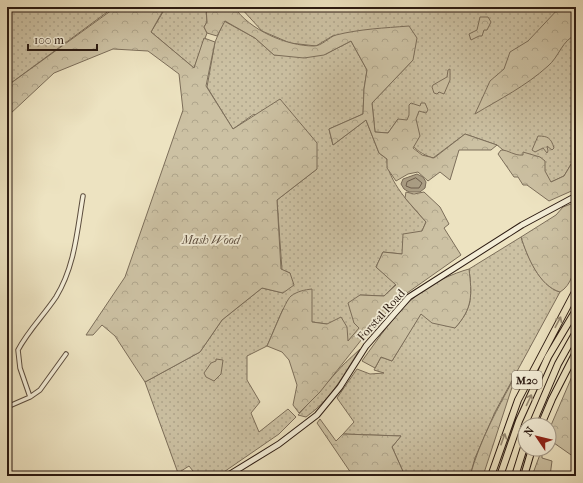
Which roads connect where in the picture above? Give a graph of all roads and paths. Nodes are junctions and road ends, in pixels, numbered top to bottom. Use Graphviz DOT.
graph roads {
  1 [pos="83,196"];
  2 [pos="576,196"];
  3 [pos="576,290"];
  4 [pos="576,310"];
  5 [pos="576,332"];
  6 [pos="576,352"];
  7 [pos="66,354"];
  8 [pos="30,397"];
  9 [pos="7,407"];
  10 [pos="535,417"];
  11 [pos="545,417"];
  12 [pos="521,457"];
  13 [pos="530,457"];
  14 [pos="227,476"];
  15 [pos="491,476"];
  16 [pos="500,476"];
  17 [pos="515,476"];
  18 [pos="524,476"];
  1 -- 8 [label="street"];
  2 -- 14 [label="street, Forstal Road"];
  15 -- 3 [label="highway, M20, one-way"];
  16 -- 4 [label="highway, M20, one-way"];
  5 -- 10 [label="highway, M20"];
  6 -- 11 [label="highway, M20"];
  7 -- 8 [label="street"];
  8 -- 9 [label="street"];
  12 -- 17 [label="highway"];
  13 -- 18 [label="highway"];
}
